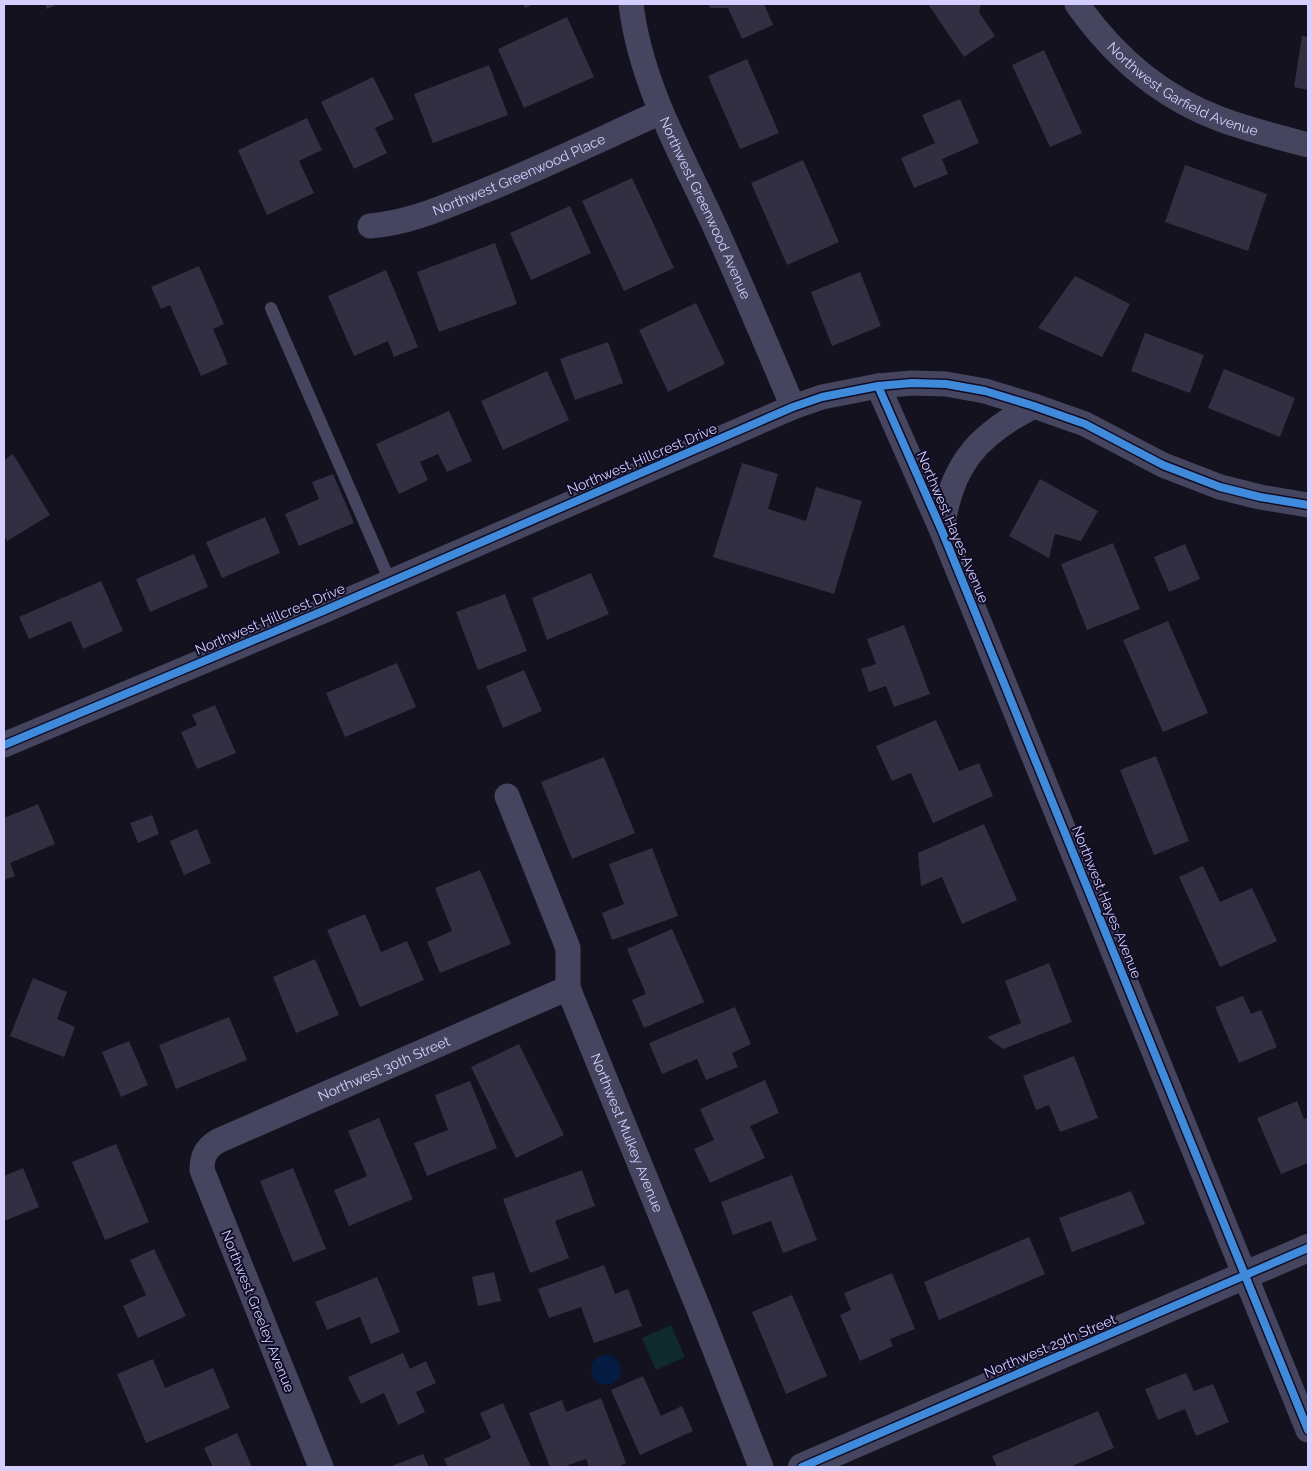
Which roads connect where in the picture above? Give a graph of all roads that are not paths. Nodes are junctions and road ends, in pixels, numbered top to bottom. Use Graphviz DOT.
graph roads {
  1 [pos="631,4"];
  2 [pos="1077,4"];
  3 [pos="661,112"];
  4 [pos="1308,145"];
  5 [pos="370,226"];
  6 [pos="271,308"];
  7 [pos="878,386"];
  8 [pos="1034,406"];
  9 [pos="793,407"];
  10 [pos="1308,505"];
  11 [pos="942,531"];
  12 [pos="390,582"];
  13 [pos="4,745"];
  14 [pos="507,796"];
  15 [pos="568,988"];
  16 [pos="204,1155"];
  17 [pos="1308,1248"];
  18 [pos="1245,1275"];
  19 [pos="1308,1430"];
  20 [pos="321,1467"];
  21 [pos="761,1467"];
  22 [pos="802,1467"];
  1 -- 3 [label="street, Northwest Greenwood Avenue"];
  2 -- 4 [label="street, Northwest Garfield Avenue"];
  3 -- 5 [label="street, Northwest Greenwood Place"];
  3 -- 9 [label="street, Northwest Greenwood Avenue"];
  6 -- 12 [label="lane"];
  7 -- 8 [label="street, Northwest Hillcrest Drive"];
  7 -- 9 [label="street, Northwest Hillcrest Drive"];
  7 -- 11 [label="street, Northwest Hayes Avenue"];
  8 -- 10 [label="street, Northwest Hillcrest Drive"];
  8 -- 11 [label="street, Northwest Hayes Avenue"];
  9 -- 12 [label="street, Northwest Hillcrest Drive"];
  11 -- 18 [label="street, Northwest Hayes Avenue"];
  12 -- 13 [label="street, Northwest Hillcrest Drive"];
  14 -- 15 [label="street, Northwest Mulkey Avenue"];
  15 -- 16 [label="street, Northwest 30th Street"];
  15 -- 21 [label="street, Northwest Mulkey Avenue"];
  16 -- 20 [label="street, Northwest Greeley Avenue"];
  17 -- 18 [label="street, Northwest 29th Street"];
  18 -- 19 [label="street, Northwest Hayes Avenue"];
  18 -- 22 [label="street, Northwest 29th Street"];
}
